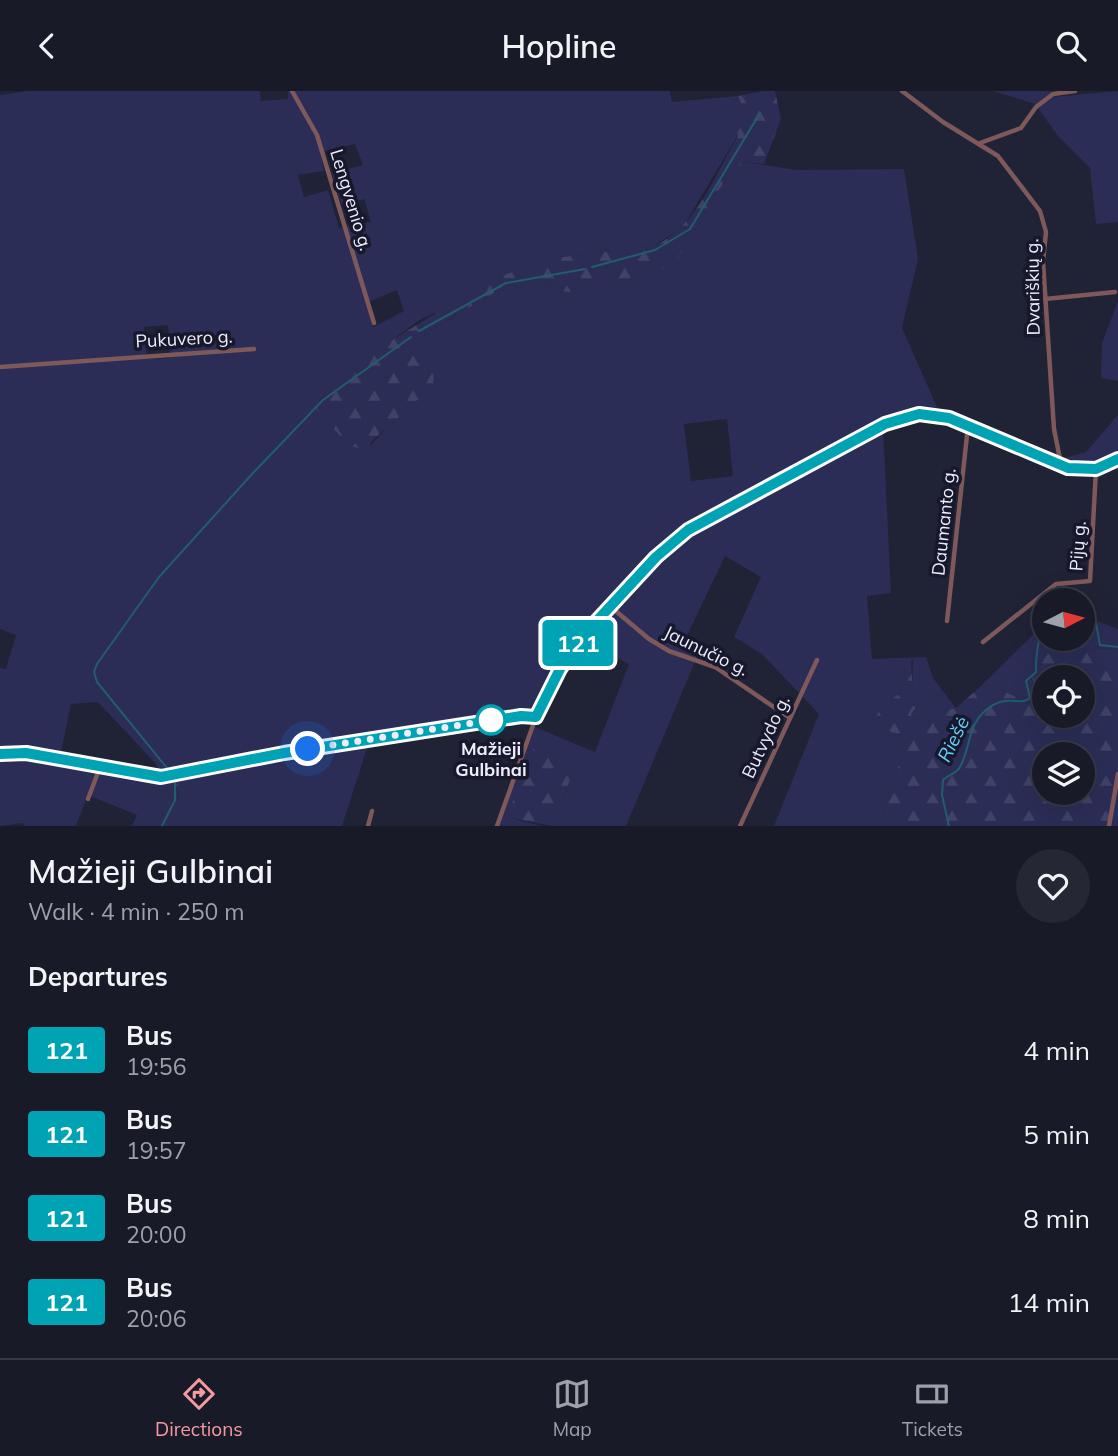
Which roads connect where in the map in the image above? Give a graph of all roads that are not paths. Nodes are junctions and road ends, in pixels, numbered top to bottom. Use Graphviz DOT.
graph roads {
  1 [pos="292,91"];
  2 [pos="902,91"];
  3 [pos="1075,91"];
  4 [pos="980,143"];
  5 [pos="1115,292"];
  6 [pos="1045,299"];
  7 [pos="374,323"];
  8 [pos="254,349"];
  9 [pos="0,367"];
  10 [pos="968,426"];
  11 [pos="1118,459"];
  12 [pos="1061,465"];
  13 [pos="1096,469"];
  14 [pos="611,607"];
  15 [pos="947,621"];
  16 [pos="983,642"];
  17 [pos="817,660"];
  18 [pos="536,717"];
  19 [pos="790,718"];
  20 [pos="0,754"];
  21 [pos="100,767"];
  22 [pos="1118,774"];
  23 [pos="89,799"];
  24 [pos="372,811"];
  25 [pos="368,826"];
  26 [pos="497,826"];
  27 [pos="740,826"];
  28 [pos="1109,826"];
  1 -- 7 [label="street, Lengvenio g."];
  2 -- 4 [label="street, Dvariškių g."];
  3 -- 4 [label="street"];
  4 -- 6 [label="street, Dvariškių g."];
  5 -- 6 [label="street"];
  6 -- 12 [label="street, Dvariškių g."];
  8 -- 9 [label="street, Pukuvero g."];
  10 -- 12 [label="street"];
  10 -- 14 [label="street"];
  10 -- 15 [label="street, Daumanto g."];
  11 -- 13 [label="street"];
  12 -- 13 [label="street"];
  13 -- 16 [label="street, Pijų g."];
  14 -- 18 [label="street"];
  14 -- 19 [label="street, Jaunučio g."];
  17 -- 19 [label="street, Butvydo g."];
  18 -- 21 [label="street"];
  18 -- 26 [label="street"];
  19 -- 27 [label="street, Butvydo g."];
  20 -- 21 [label="street"];
  21 -- 23 [label="street"];
  22 -- 28 [label="street"];
  24 -- 25 [label="street"];
}
